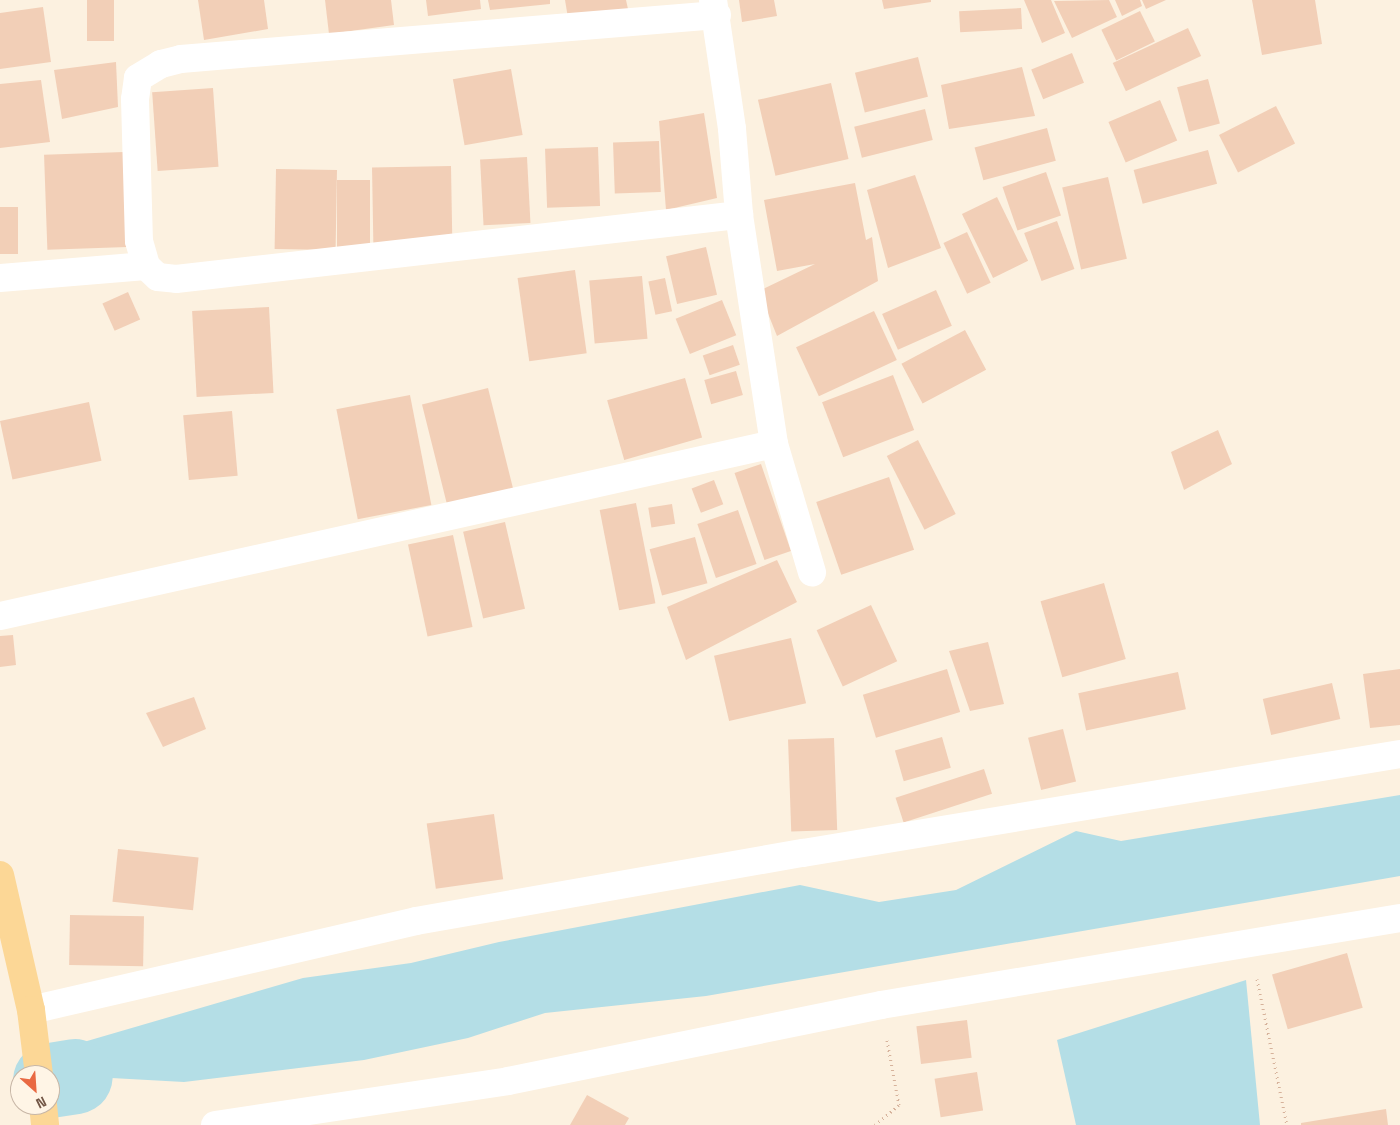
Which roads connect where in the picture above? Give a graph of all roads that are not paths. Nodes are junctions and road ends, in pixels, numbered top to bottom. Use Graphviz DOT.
graph roads {
  1 [pos="715,8"];
  2 [pos="739,215"];
  3 [pos="146,266"];
  4 [pos="0,278"];
  5 [pos="774,444"];
  6 [pos="812,572"];
  7 [pos="0,616"];
  8 [pos="1400,754"];
  9 [pos="0,876"];
  10 [pos="1400,918"];
  11 [pos="31,1010"];
  12 [pos="38,1065"];
  13 [pos="215,1125"];
  1 -- 2 [label="street"];
  1 -- 3 [label="street"];
  2 -- 3 [label="street"];
  2 -- 5 [label="street"];
  3 -- 4 [label="street"];
  5 -- 6 [label="street"];
  5 -- 7 [label="street"];
  8 -- 11 [label="street"];
  9 -- 11 [label="main road"];
  10 -- 13 [label="street"];
  11 -- 12 [label="main road"];
}
